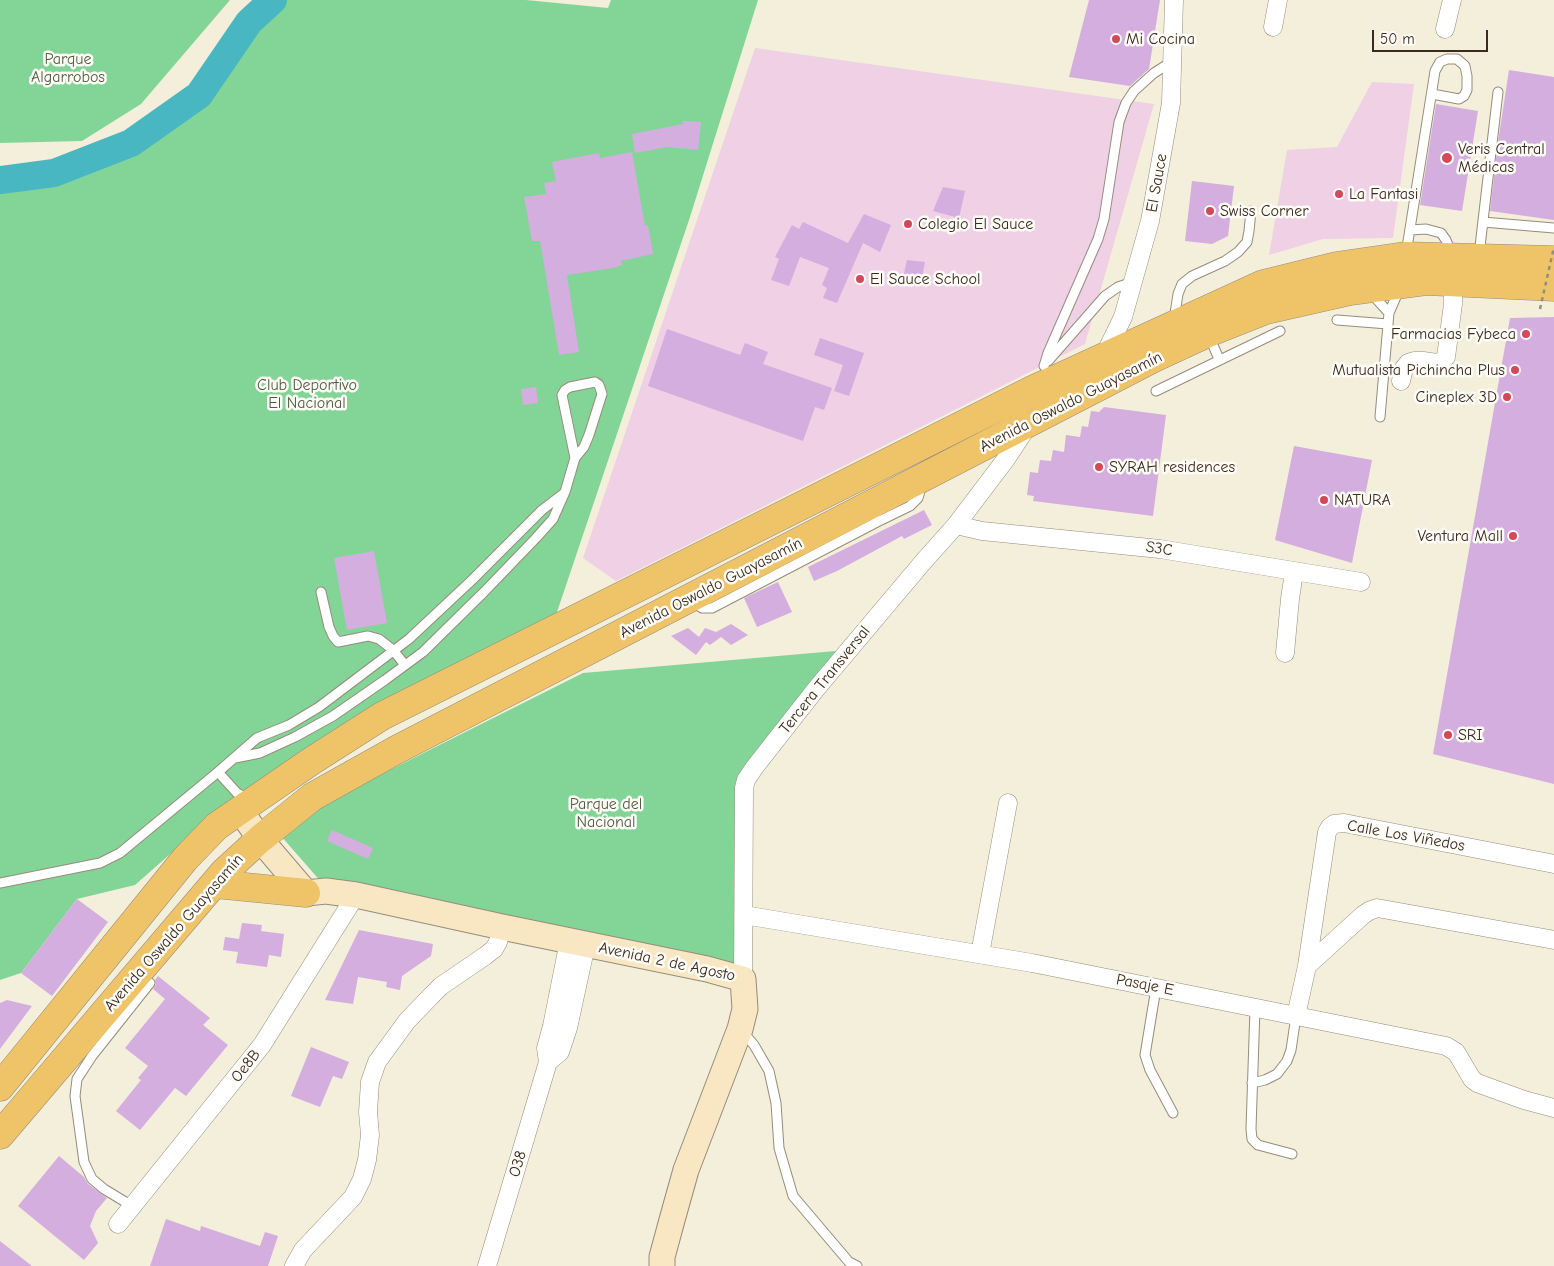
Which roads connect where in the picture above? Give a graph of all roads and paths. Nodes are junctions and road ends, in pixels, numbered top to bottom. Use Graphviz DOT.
graph roads {
  1 [pos="1174,0"];
  2 [pos="1278,0"];
  3 [pos="1452,0"];
  4 [pos="1273,27"];
  5 [pos="1445,29"];
  6 [pos="1173,62"];
  7 [pos="1498,92"];
  8 [pos="1432,94"];
  9 [pos="1251,211"];
  10 [pos="1483,222"];
  11 [pos="1554,228"];
  12 [pos="1407,243"];
  13 [pos="1554,247"];
  14 [pos="1554,260"];
  15 [pos="1462,266"];
  16 [pos="1133,282"];
  17 [pos="1401,285"];
  18 [pos="1368,289"];
  19 [pos="1549,294"];
  20 [pos="1389,313"];
  21 [pos="1337,320"];
  22 [pos="1388,324"];
  23 [pos="1173,326"];
  24 [pos="1280,331"];
  25 [pos="1208,333"];
  26 [pos="1103,358"];
  27 [pos="1220,359"];
  28 [pos="1038,378"];
  29 [pos="1401,381"];
  30 [pos="1156,391"];
  31 [pos="1380,417"];
  32 [pos="1029,424"];
  33 [pos="575,458"];
  34 [pos="565,492"];
  35 [pos="956,525"];
  36 [pos="1294,572"];
  37 [pos="1361,582"];
  38 [pos="321,592"];
  39 [pos="393,650"];
  40 [pos="1285,653"];
  41 [pos="405,665"];
  42 [pos="235,758"];
  43 [pos="218,772"];
  44 [pos="243,801"];
  45 [pos="1008,803"];
  46 [pos="267,834"];
  47 [pos="1554,864"];
  48 [pos="0,883"];
  49 [pos="215,884"];
  50 [pos="316,892"];
  51 [pos="356,895"];
  52 [pos="744,915"];
  53 [pos="502,928"];
  54 [pos="1554,940"];
  55 [pos="577,943"];
  56 [pos="980,954"];
  57 [pos="1307,966"];
  58 [pos="743,979"];
  59 [pos="150,983"];
  60 [pos="1156,988"];
  61 [pos="1255,1008"];
  62 [pos="1296,1016"];
  63 [pos="740,1029"];
  64 [pos="1252,1083"];
  65 [pos="0,1087"];
  66 [pos="1554,1108"];
  67 [pos="1172,1113"];
  68 [pos="0,1135"];
  69 [pos="1292,1154"];
  70 [pos="132,1206"];
  71 [pos="118,1224"];
  72 [pos="294,1266"];
  73 [pos="487,1266"];
  74 [pos="662,1266"];
  75 [pos="857,1266"];
  1 -- 6 [label="street, El Sauce"];
  2 -- 4 [label="street"];
  3 -- 5 [label="street"];
  6 -- 16 [label="street, El Sauce"];
  6 -- 28 [label="lane"];
  7 -- 10 [label="lane"];
  8 -- 8 [label="lane"];
  8 -- 12 [label="lane"];
  9 -- 23 [label="lane"];
  10 -- 11 [label="lane"];
  10 -- 15 [label="lane"];
  12 -- 15 [label="main road, Avenida Oswaldo Guayasamín"];
  12 -- 23 [label="main road, Avenida Oswaldo Guayasamín"];
  13 -- 19 [label="path, bridge"];
  14 -- 15 [label="main road, Avenida Oswaldo Guayasamín"];
  15 -- 17 [label="main road, Avenida Oswaldo Guayasamín"];
  15 -- 19 [label="main road, Avenida Oswaldo Guayasamín"];
  15 -- 29 [label="street"];
  16 -- 26 [label="street, El Sauce"];
  16 -- 28 [label="lane"];
  17 -- 18 [label="main road, Avenida Oswaldo Guayasamín"];
  17 -- 20 [label="lane"];
  18 -- 20 [label="lane"];
  18 -- 25 [label="main road, Avenida Oswaldo Guayasamín"];
  20 -- 22 [label="lane"];
  21 -- 22 [label="lane"];
  22 -- 31 [label="lane"];
  23 -- 26 [label="main road, Avenida Oswaldo Guayasamín"];
  24 -- 27 [label="lane"];
  25 -- 27 [label="lane"];
  25 -- 32 [label="main road, Avenida Oswaldo Guayasamín"];
  26 -- 28 [label="main road, Avenida Oswaldo Guayasamín"];
  27 -- 30 [label="lane"];
  28 -- 44 [label="main road, Avenida Oswaldo Guayasamín"];
  32 -- 35 [label="street, Tercera Transversal"];
  32 -- 46 [label="main road, Avenida Oswaldo Guayasamín"];
  33 -- 33 [label="lane"];
  33 -- 34 [label="lane"];
  34 -- 39 [label="lane"];
  34 -- 41 [label="lane"];
  35 -- 36 [label="street, S3C"];
  35 -- 52 [label="street, Tercera Transversal"];
  36 -- 37 [label="street, S3C"];
  36 -- 40 [label="street"];
  38 -- 39 [label="lane"];
  39 -- 41 [label="lane"];
  39 -- 42 [label="lane"];
  41 -- 42 [label="lane"];
  42 -- 43 [label="lane"];
  43 -- 44 [label="lane"];
  43 -- 48 [label="lane"];
  44 -- 46 [label="main road"];
  44 -- 65 [label="main road, Avenida Oswaldo Guayasamín"];
  45 -- 56 [label="street"];
  46 -- 49 [label="main road, Avenida Oswaldo Guayasamín"];
  46 -- 50 [label="main road"];
  47 -- 57 [label="street, Calle Los Viñedos"];
  49 -- 50 [label="main road"];
  49 -- 68 [label="main road, Avenida Oswaldo Guayasamín"];
  50 -- 51 [label="main road, Avenida 2 de Agosto"];
  51 -- 53 [label="main road, Avenida 2 de Agosto"];
  51 -- 70 [label="street, Oe8B"];
  52 -- 56 [label="street, Pasaje E"];
  52 -- 58 [label="street, Tercera Transversal"];
  53 -- 55 [label="main road, Avenida 2 de Agosto"];
  53 -- 72 [label="street"];
  54 -- 57 [label="street"];
  55 -- 58 [label="main road, Avenida 2 de Agosto"];
  55 -- 73 [label="street, O38"];
  56 -- 60 [label="street, Pasaje E"];
  57 -- 62 [label="street, Calle Los Viñedos"];
  58 -- 63 [label="main road, Avenida 2 de Agosto"];
  59 -- 70 [label="lane"];
  60 -- 61 [label="street, Pasaje E"];
  60 -- 67 [label="lane"];
  61 -- 62 [label="street, Pasaje E"];
  61 -- 64 [label="lane"];
  62 -- 64 [label="lane"];
  62 -- 66 [label="street, Pasaje E"];
  63 -- 74 [label="main road, Avenida 2 de Agosto"];
  63 -- 75 [label="lane"];
  64 -- 69 [label="lane"];
  70 -- 71 [label="street, Oe8B"];
}
